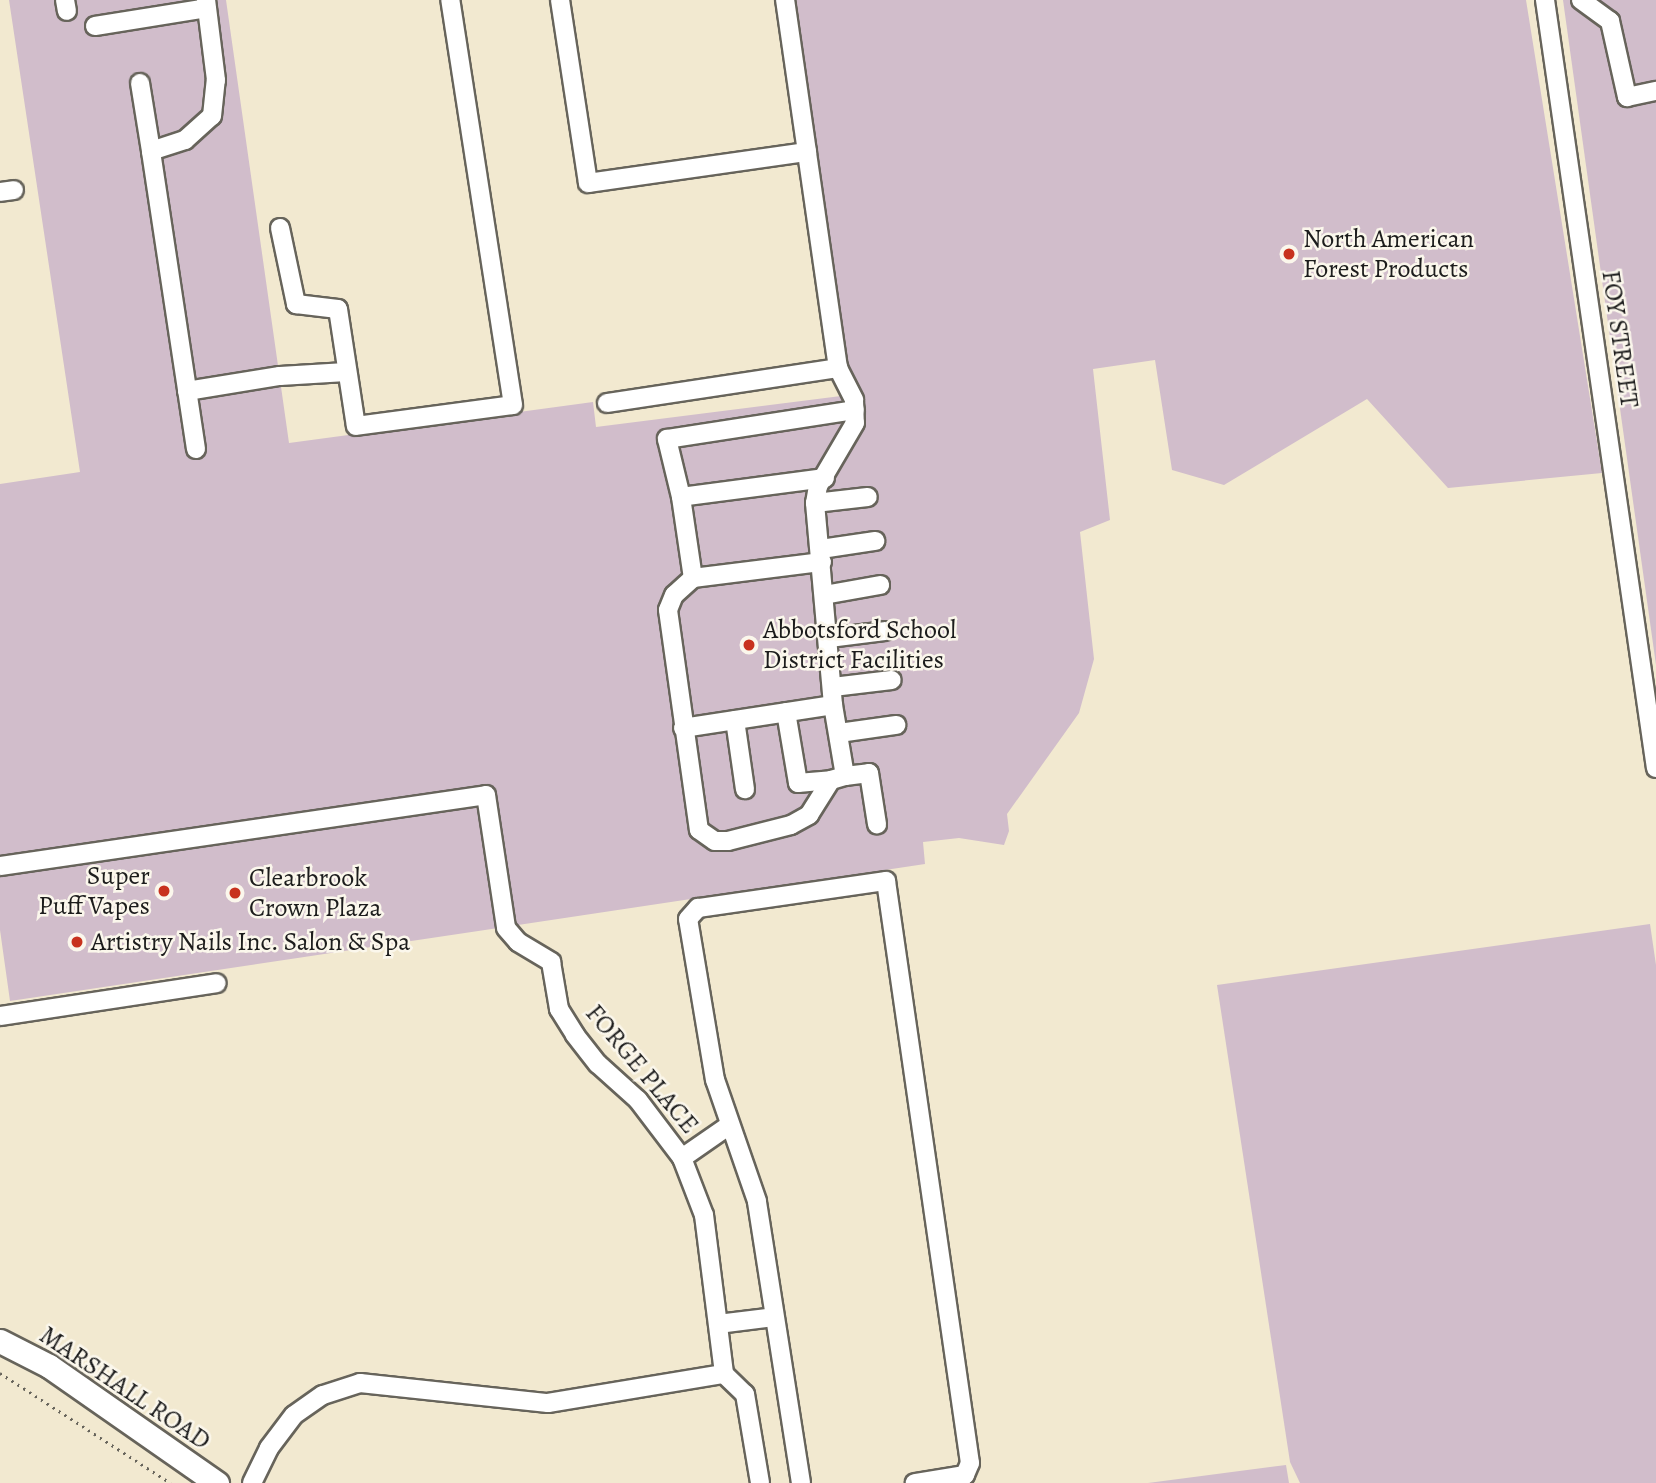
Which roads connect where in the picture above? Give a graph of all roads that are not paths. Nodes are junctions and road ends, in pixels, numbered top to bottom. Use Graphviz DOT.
graph roads {
  1 [pos="450,0"];
  2 [pos="560,0"];
  3 [pos="785,0"];
  4 [pos="1545,0"];
  5 [pos="1581,0"];
  6 [pos="207,4"];
  7 [pos="95,26"];
  8 [pos="140,83"];
  9 [pos="1656,91"];
  10 [pos="151,151"];
  11 [pos="807,152"];
  12 [pos="280,228"];
  13 [pos="838,368"];
  14 [pos="346,372"];
  15 [pos="187,391"];
  16 [pos="607,403"];
  17 [pos="855,410"];
  18 [pos="196,449"];
  19 [pos="825,478"];
  20 [pos="681,497"];
  21 [pos="868,497"];
  22 [pos="815,503"];
  23 [pos="875,541"];
  24 [pos="821,555"];
  25 [pos="693,578"];
  26 [pos="880,585"];
  27 [pos="824,595"];
  28 [pos="885,631"];
  29 [pos="829,638"];
  30 [pos="892,680"];
  31 [pos="833,696"];
  32 [pos="786,712"];
  33 [pos="735,720"];
  34 [pos="896,725"];
  35 [pos="682,728"];
  36 [pos="838,733"];
  37 [pos="1656,768"];
  38 [pos="838,778"];
  39 [pos="745,789"];
  40 [pos="877,824"];
  41 [pos="0,866"];
  42 [pos="217,983"];
  43 [pos="0,1016"];
  44 [pos="728,1126"];
  45 [pos="682,1158"];
  46 [pos="775,1317"];
  47 [pos="718,1324"];
  48 [pos="0,1341"];
  49 [pos="724,1374"];
  50 [pos="217,1483"];
  51 [pos="252,1483"];
  52 [pos="760,1483"];
  53 [pos="800,1483"];
  54 [pos="915,1483"];
  1 -- 14 [label="street"];
  2 -- 11 [label="street"];
  3 -- 11 [label="street"];
  4 -- 37 [label="street, FOY STREET"];
  5 -- 9 [label="street"];
  6 -- 7 [label="street"];
  6 -- 10 [label="street"];
  8 -- 10 [label="street"];
  10 -- 15 [label="street"];
  11 -- 13 [label="street"];
  12 -- 14 [label="street"];
  13 -- 16 [label="street"];
  13 -- 17 [label="street"];
  14 -- 15 [label="street"];
  15 -- 18 [label="street"];
  17 -- 19 [label="street"];
  17 -- 20 [label="street"];
  19 -- 20 [label="street"];
  19 -- 22 [label="street"];
  20 -- 25 [label="street"];
  21 -- 22 [label="street"];
  22 -- 24 [label="street"];
  23 -- 24 [label="street"];
  24 -- 25 [label="street"];
  24 -- 27 [label="street"];
  25 -- 35 [label="street"];
  26 -- 27 [label="street"];
  27 -- 29 [label="street"];
  28 -- 29 [label="street"];
  29 -- 31 [label="street"];
  30 -- 31 [label="street"];
  31 -- 32 [label="street"];
  31 -- 36 [label="street"];
  32 -- 33 [label="street"];
  32 -- 38 [label="street"];
  33 -- 35 [label="street"];
  33 -- 39 [label="street"];
  34 -- 36 [label="street"];
  35 -- 38 [label="street"];
  36 -- 38 [label="street"];
  38 -- 40 [label="street"];
  41 -- 45 [label="street, FORGE PLACE"];
  42 -- 43 [label="street"];
  44 -- 45 [label="street"];
  44 -- 46 [label="street"];
  44 -- 54 [label="street"];
  45 -- 47 [label="street, FORGE PLACE"];
  46 -- 47 [label="street"];
  46 -- 53 [label="street"];
  47 -- 49 [label="street, FORGE PLACE"];
  48 -- 50 [label="main road, MARSHALL ROAD"];
  49 -- 51 [label="street"];
  49 -- 52 [label="street"];
}
